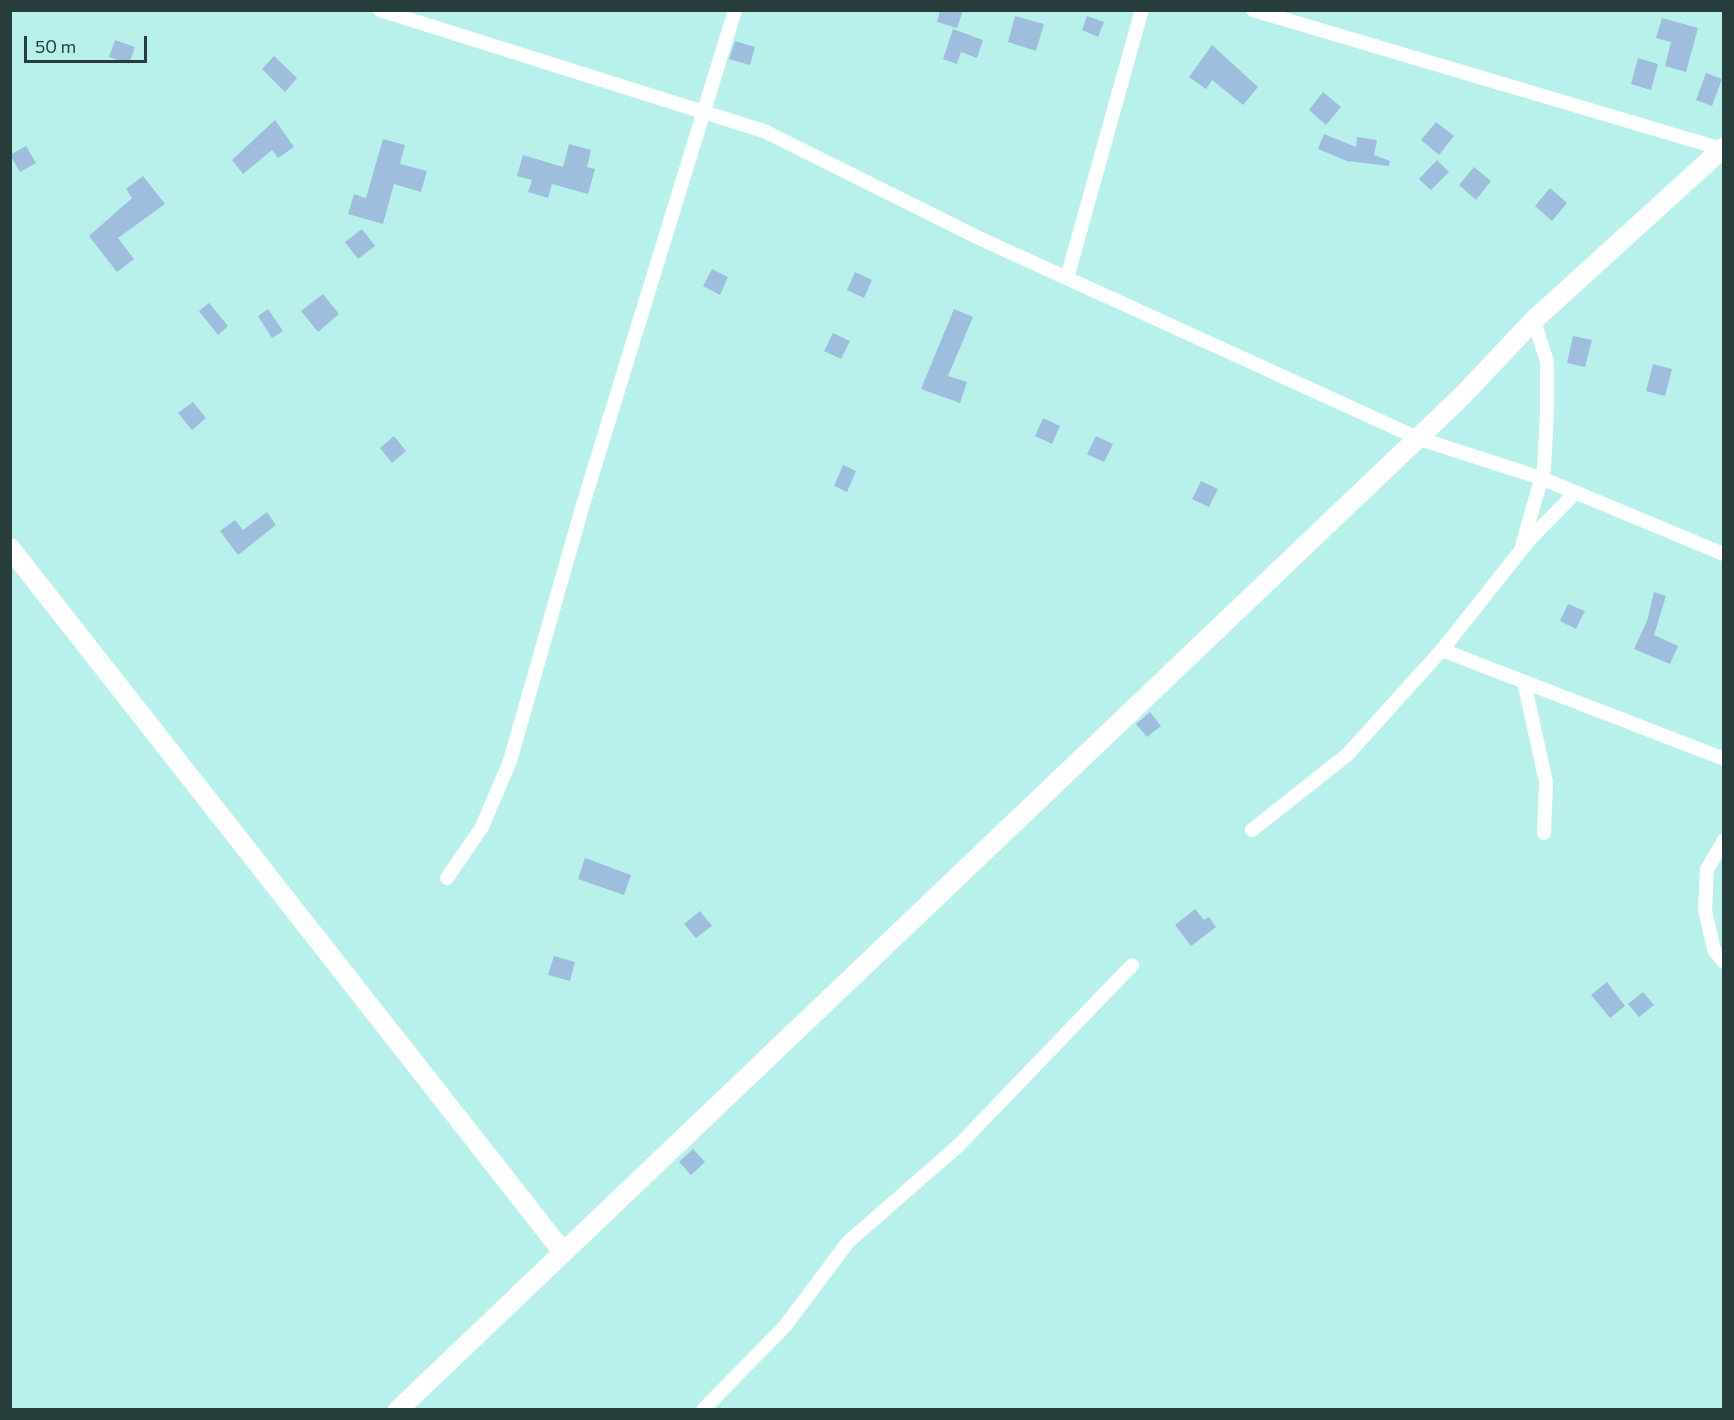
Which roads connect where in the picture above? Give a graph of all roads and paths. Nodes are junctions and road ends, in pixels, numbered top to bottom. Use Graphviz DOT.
graph roads {
  1 [pos="380,10"];
  2 [pos="735,10"];
  3 [pos="1142,10"];
  4 [pos="1252,10"];
  5 [pos="706,111"];
  6 [pos="1722,148"];
  7 [pos="1067,278"];
  8 [pos="1534,320"];
  9 [pos="1417,438"];
  10 [pos="1541,478"];
  11 [pos="1575,493"];
  12 [pos="10,548"];
  13 [pos="1520,551"];
  14 [pos="1724,554"];
  15 [pos="1442,650"];
  16 [pos="1524,682"];
  17 [pos="1724,759"];
  18 [pos="1252,830"];
  19 [pos="1544,833"];
  20 [pos="1724,840"];
  21 [pos="447,878"];
  22 [pos="1724,962"];
  23 [pos="1132,965"];
  24 [pos="563,1252"];
  25 [pos="398,1410"];
  26 [pos="703,1410"];
  1 -- 5 [label="street"];
  2 -- 5 [label="street"];
  3 -- 7 [label="street"];
  4 -- 6 [label="street"];
  5 -- 7 [label="street"];
  5 -- 21 [label="street"];
  6 -- 8 [label="main road"];
  7 -- 9 [label="street"];
  8 -- 9 [label="main road"];
  8 -- 10 [label="street"];
  9 -- 10 [label="street"];
  9 -- 24 [label="main road"];
  10 -- 11 [label="street"];
  10 -- 13 [label="street"];
  11 -- 13 [label="street"];
  11 -- 14 [label="street"];
  12 -- 24 [label="main road"];
  13 -- 15 [label="street"];
  15 -- 16 [label="street"];
  15 -- 18 [label="street"];
  16 -- 17 [label="street"];
  16 -- 19 [label="street"];
  20 -- 22 [label="street"];
  23 -- 26 [label="street"];
  24 -- 25 [label="main road"];
}
